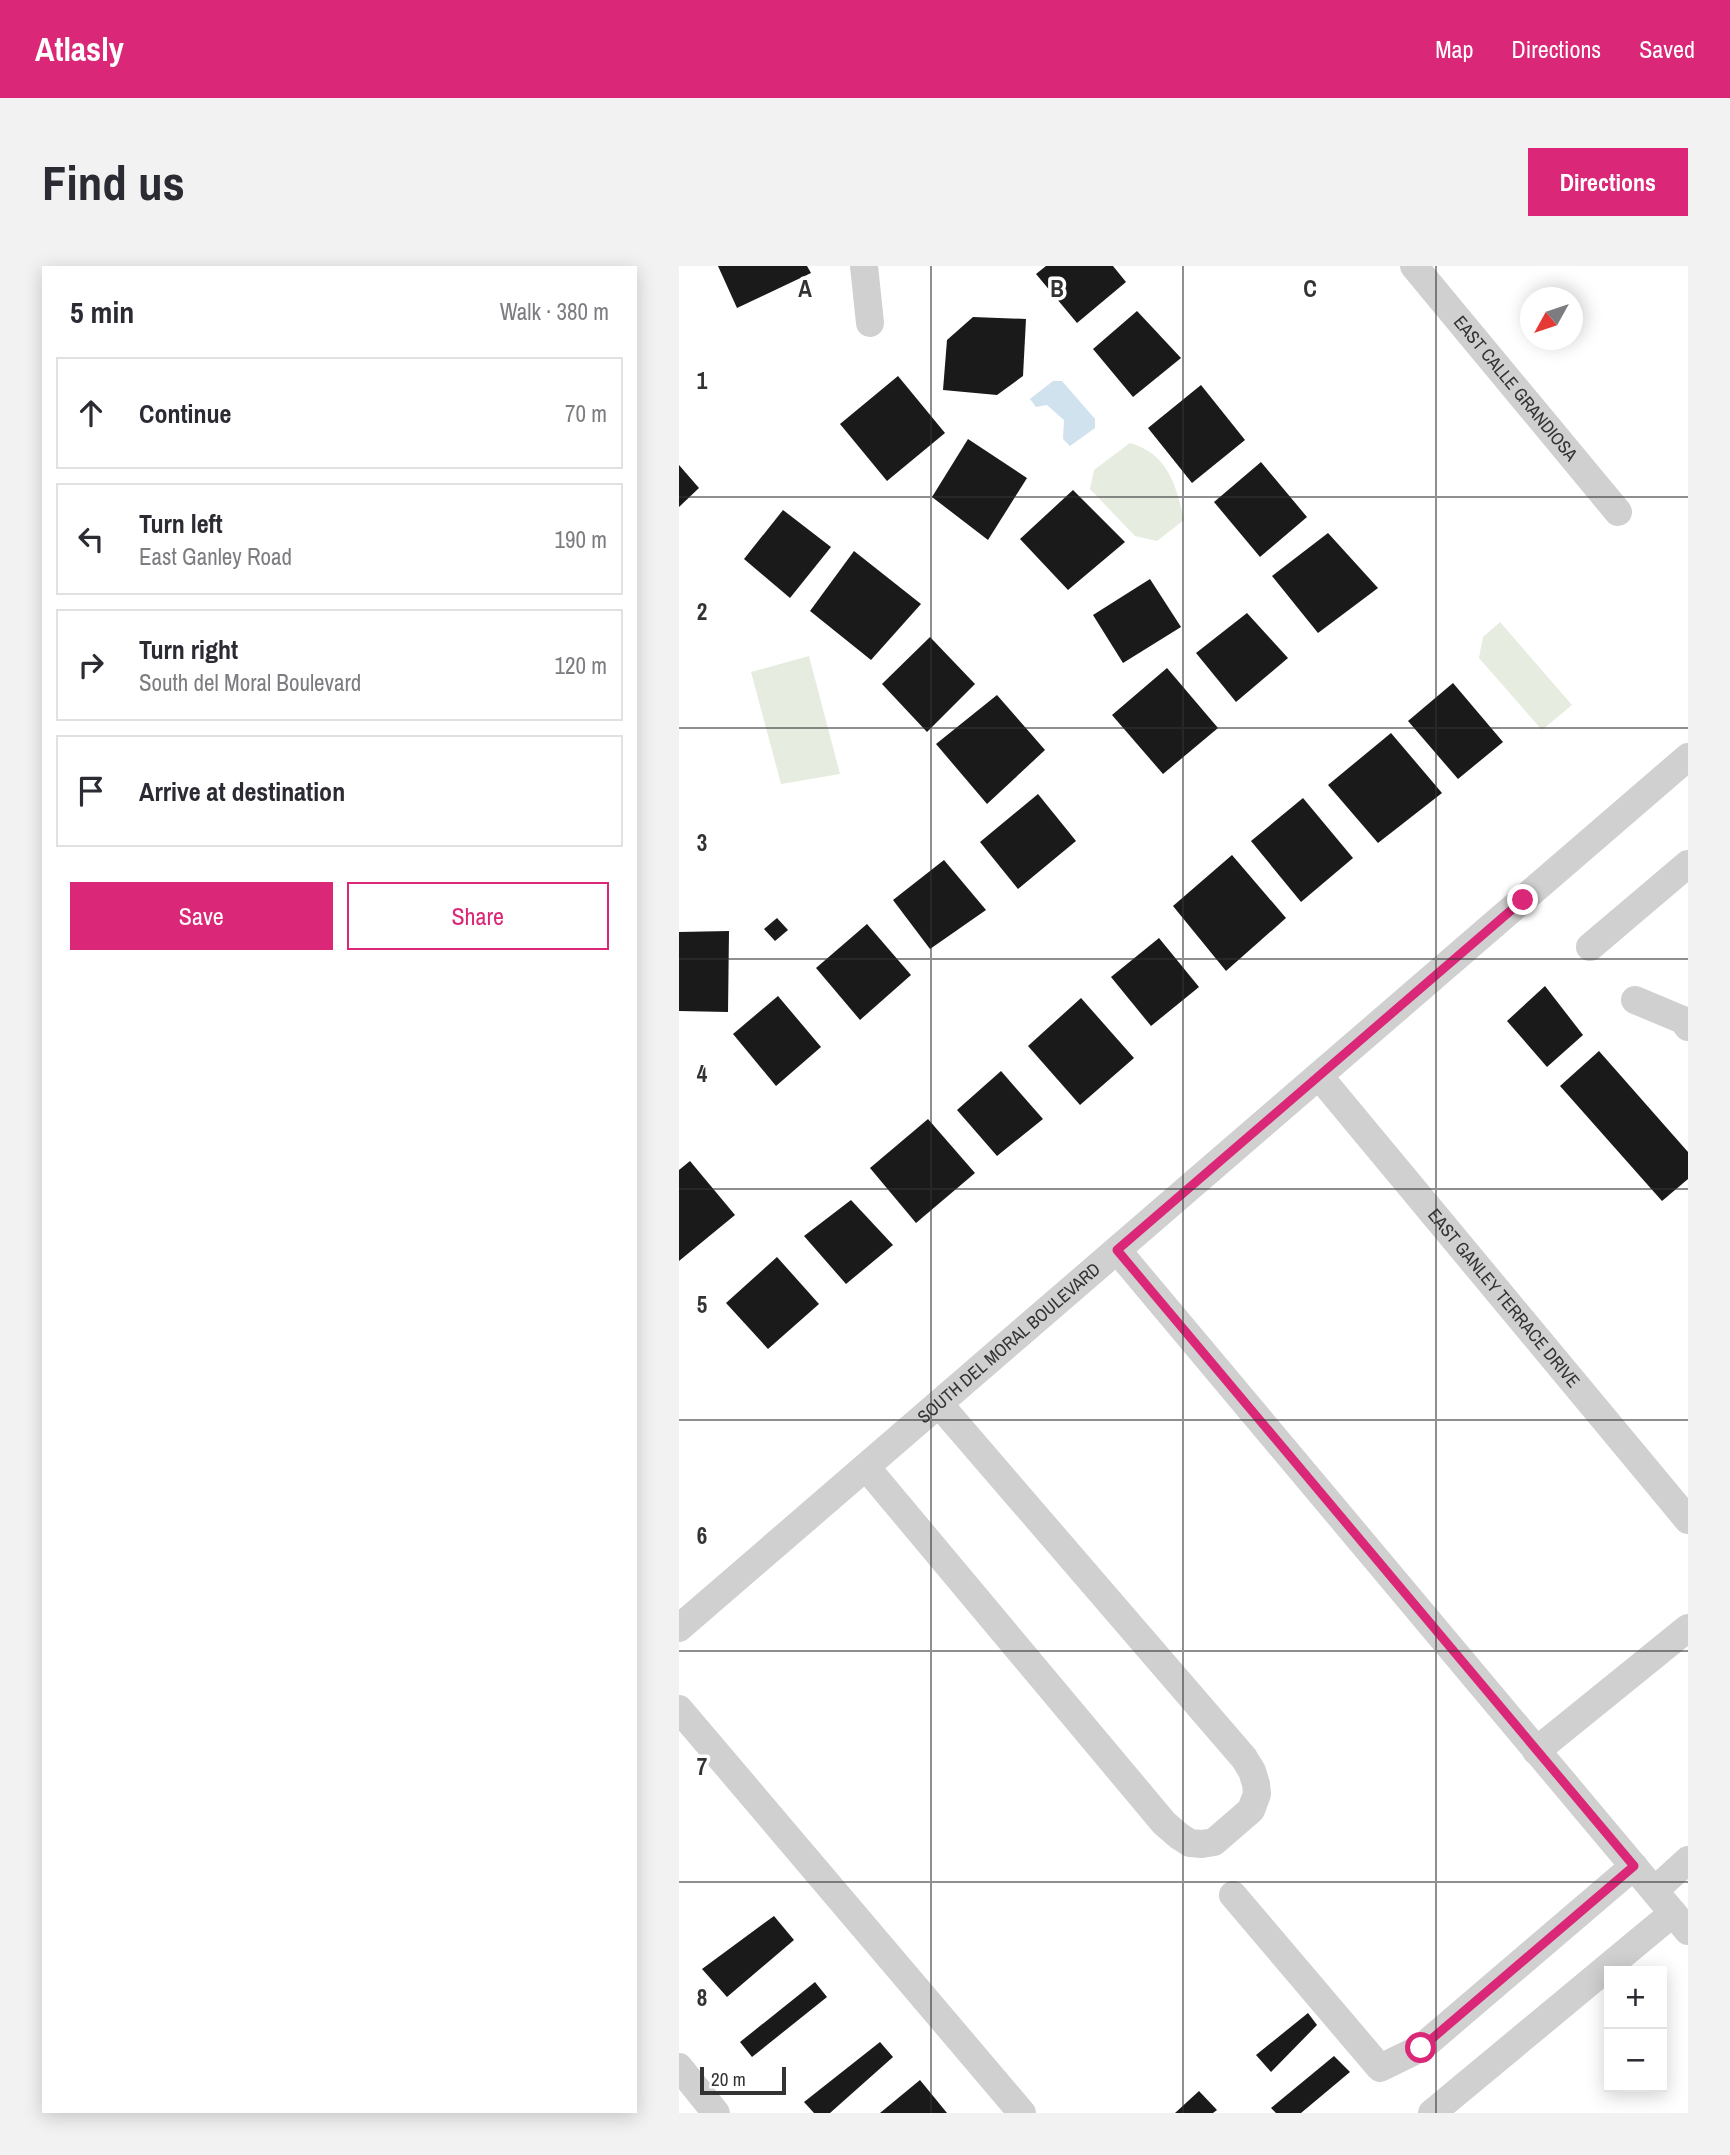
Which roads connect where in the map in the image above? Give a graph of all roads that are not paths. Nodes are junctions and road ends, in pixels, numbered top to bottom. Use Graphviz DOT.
graph roads {
  1 [pos="864,266"];
  2 [pos="1414,266"];
  3 [pos="870,323"];
  4 [pos="1618,512"];
  5 [pos="1688,757"];
  6 [pos="1688,864"];
  7 [pos="1590,947"];
  8 [pos="1635,1000"];
  9 [pos="1688,1027"];
  10 [pos="1319,1076"];
  11 [pos="1117,1250"];
  12 [pos="939,1404"];
  13 [pos="866,1467"];
  14 [pos="1688,1520"];
  15 [pos="679,1628"];
  16 [pos="1688,1628"];
  17 [pos="679,1709"];
  18 [pos="1536,1751"];
  19 [pos="1688,1860"];
  20 [pos="1634,1866"];
  21 [pos="1655,1890"];
  22 [pos="1233,1895"];
  23 [pos="1681,1922"];
  24 [pos="679,2067"];
  25 [pos="716,2113"];
  26 [pos="1022,2113"];
  27 [pos="1432,2113"];
  1 -- 3 [label="street"];
  2 -- 4 [label="street, EAST CALLE GRANDIOSA"];
  5 -- 10 [label="street, SOUTH DEL MORAL BOULEVARD"];
  6 -- 7 [label="street"];
  8 -- 9 [label="street"];
  10 -- 11 [label="street, SOUTH DEL MORAL BOULEVARD"];
  10 -- 14 [label="street, EAST GANLEY TERRACE DRIVE"];
  11 -- 12 [label="street, SOUTH DEL MORAL BOULEVARD"];
  11 -- 18 [label="street"];
  12 -- 13 [label="street, SOUTH DEL MORAL BOULEVARD"];
  12 -- 13 [label="street"];
  13 -- 15 [label="street, SOUTH DEL MORAL BOULEVARD"];
  16 -- 18 [label="street"];
  17 -- 26 [label="street"];
  18 -- 20 [label="street"];
  19 -- 21 [label="street"];
  20 -- 21 [label="street"];
  20 -- 22 [label="street"];
  21 -- 23 [label="street"];
  23 -- 27 [label="street"];
  24 -- 25 [label="street"];
}
